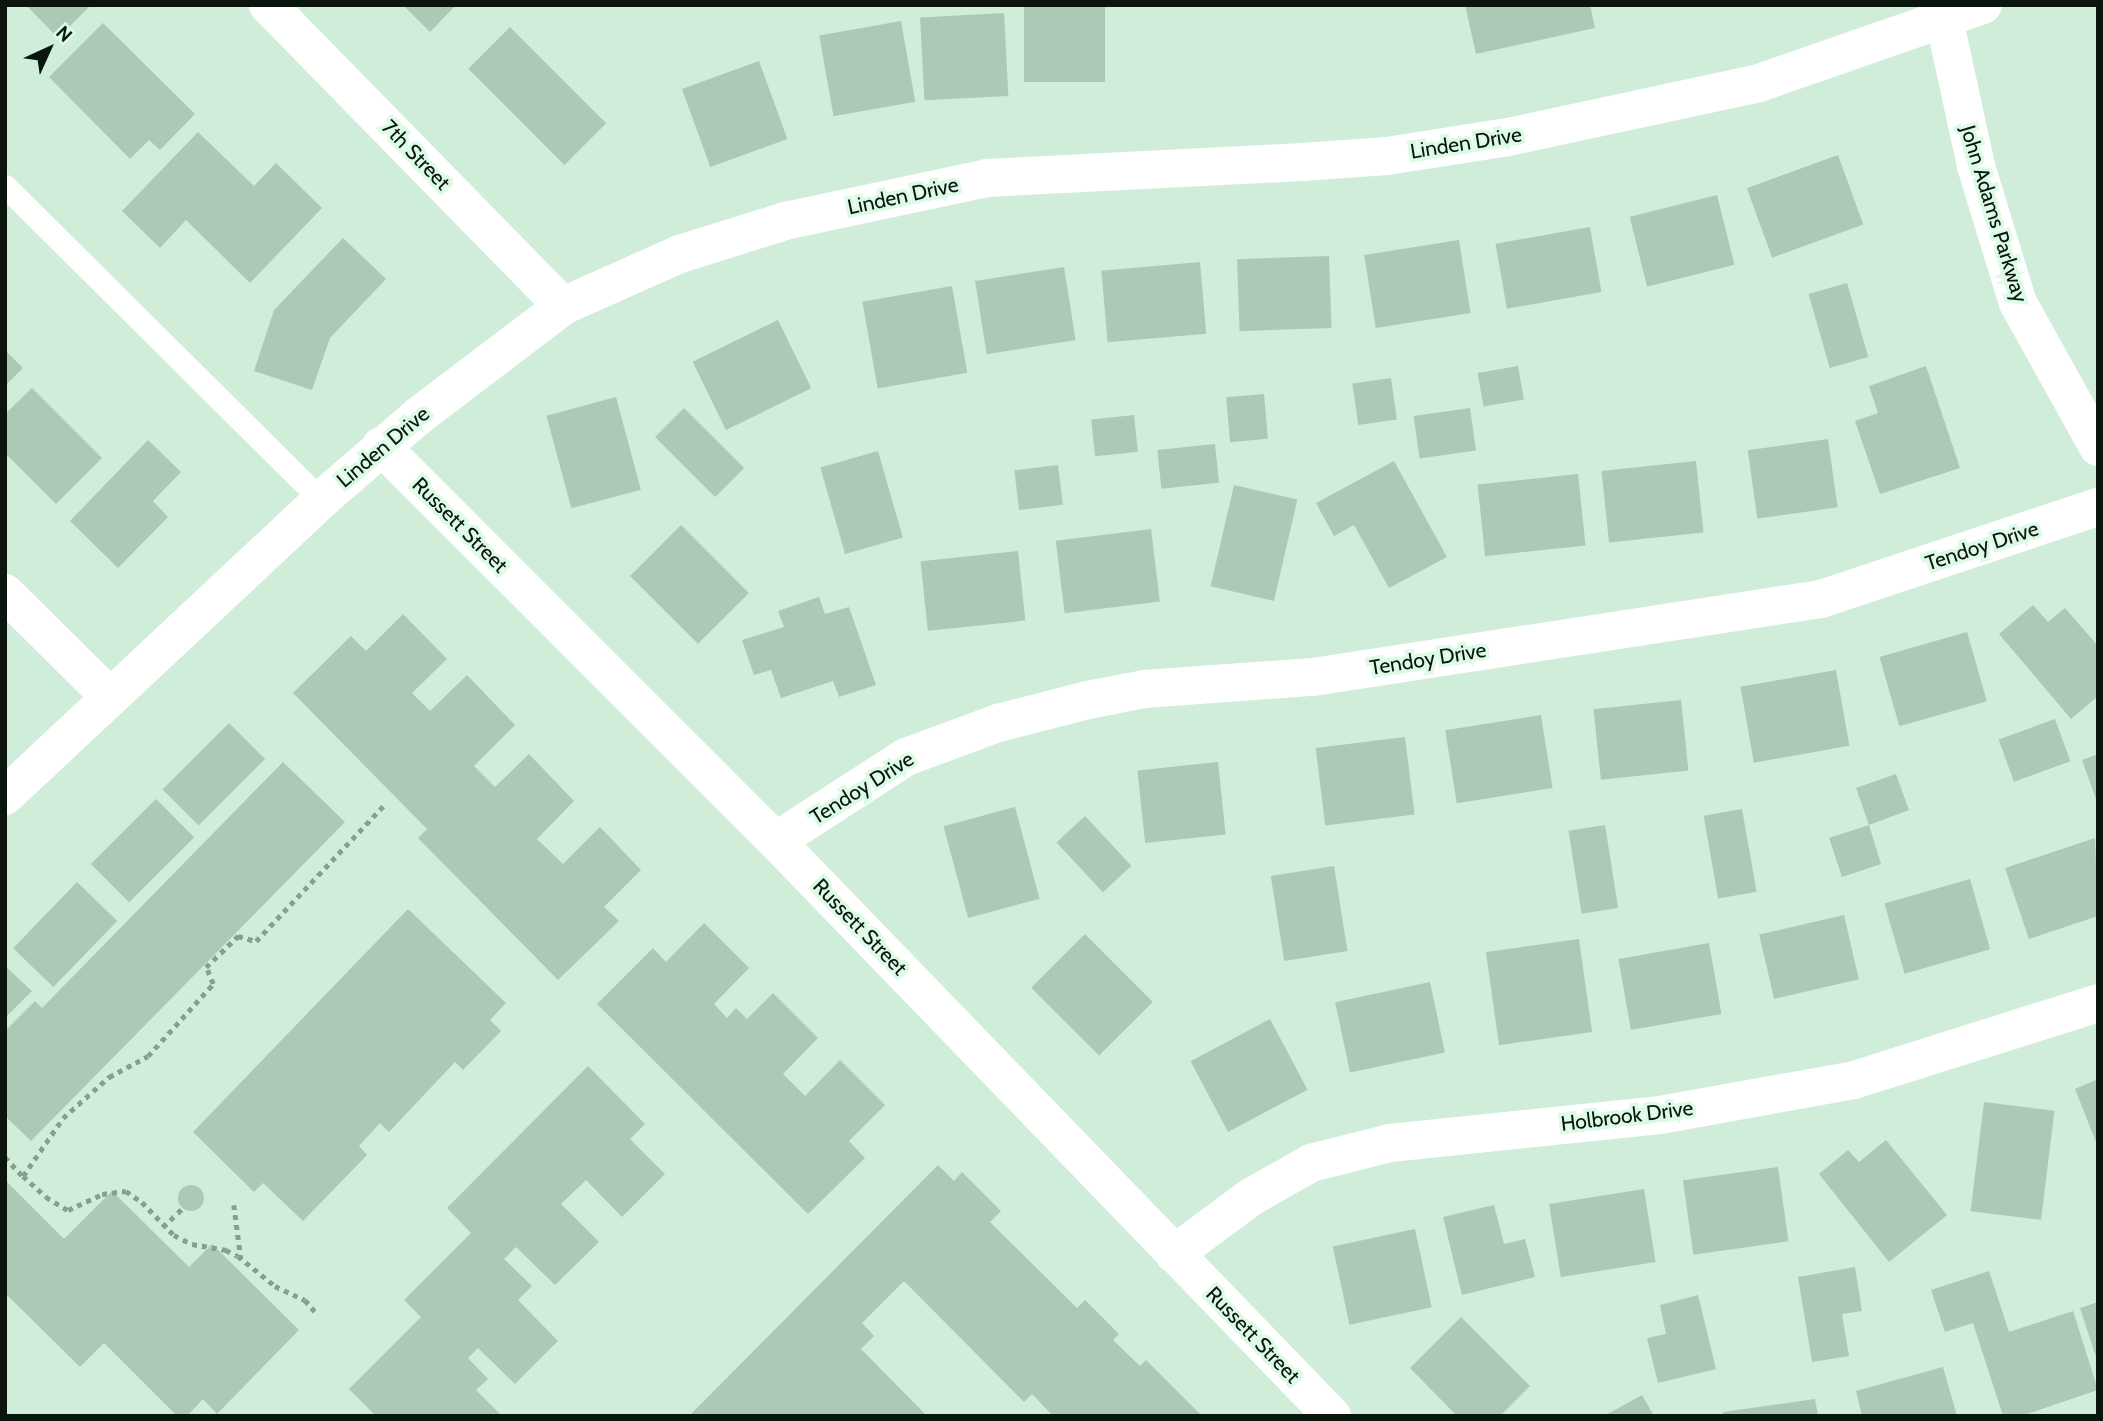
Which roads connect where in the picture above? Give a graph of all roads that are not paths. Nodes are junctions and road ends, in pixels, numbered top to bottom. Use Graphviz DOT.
graph roads {
  1 [pos="268,5"];
  2 [pos="1983,5"];
  3 [pos="1942,13"];
  4 [pos="5,186"];
  5 [pos="563,306"];
  6 [pos="381,446"];
  7 [pos="2098,447"];
  8 [pos="321,500"];
  9 [pos="2098,507"];
  10 [pos="5,593"];
  11 [pos="108,696"];
  12 [pos="5,796"];
  13 [pos="776,841"];
  14 [pos="2098,1003"];
  15 [pos="1174,1254"];
  16 [pos="1332,1416"];
  1 -- 5 [label="street, 7th Street"];
  2 -- 3 [label="street, Linden Drive"];
  3 -- 5 [label="street, Linden Drive"];
  3 -- 7 [label="street, John Adams Parkway"];
  4 -- 8 [label="lane"];
  5 -- 6 [label="street, Linden Drive"];
  6 -- 8 [label="street, Linden Drive"];
  6 -- 13 [label="street, Russett Street"];
  8 -- 11 [label="street, Linden Drive"];
  9 -- 13 [label="street, Tendoy Drive"];
  10 -- 11 [label="street"];
  11 -- 12 [label="street, Linden Drive"];
  13 -- 15 [label="street, Russett Street"];
  14 -- 15 [label="street, Holbrook Drive"];
  15 -- 16 [label="street, Russett Street"];
}
